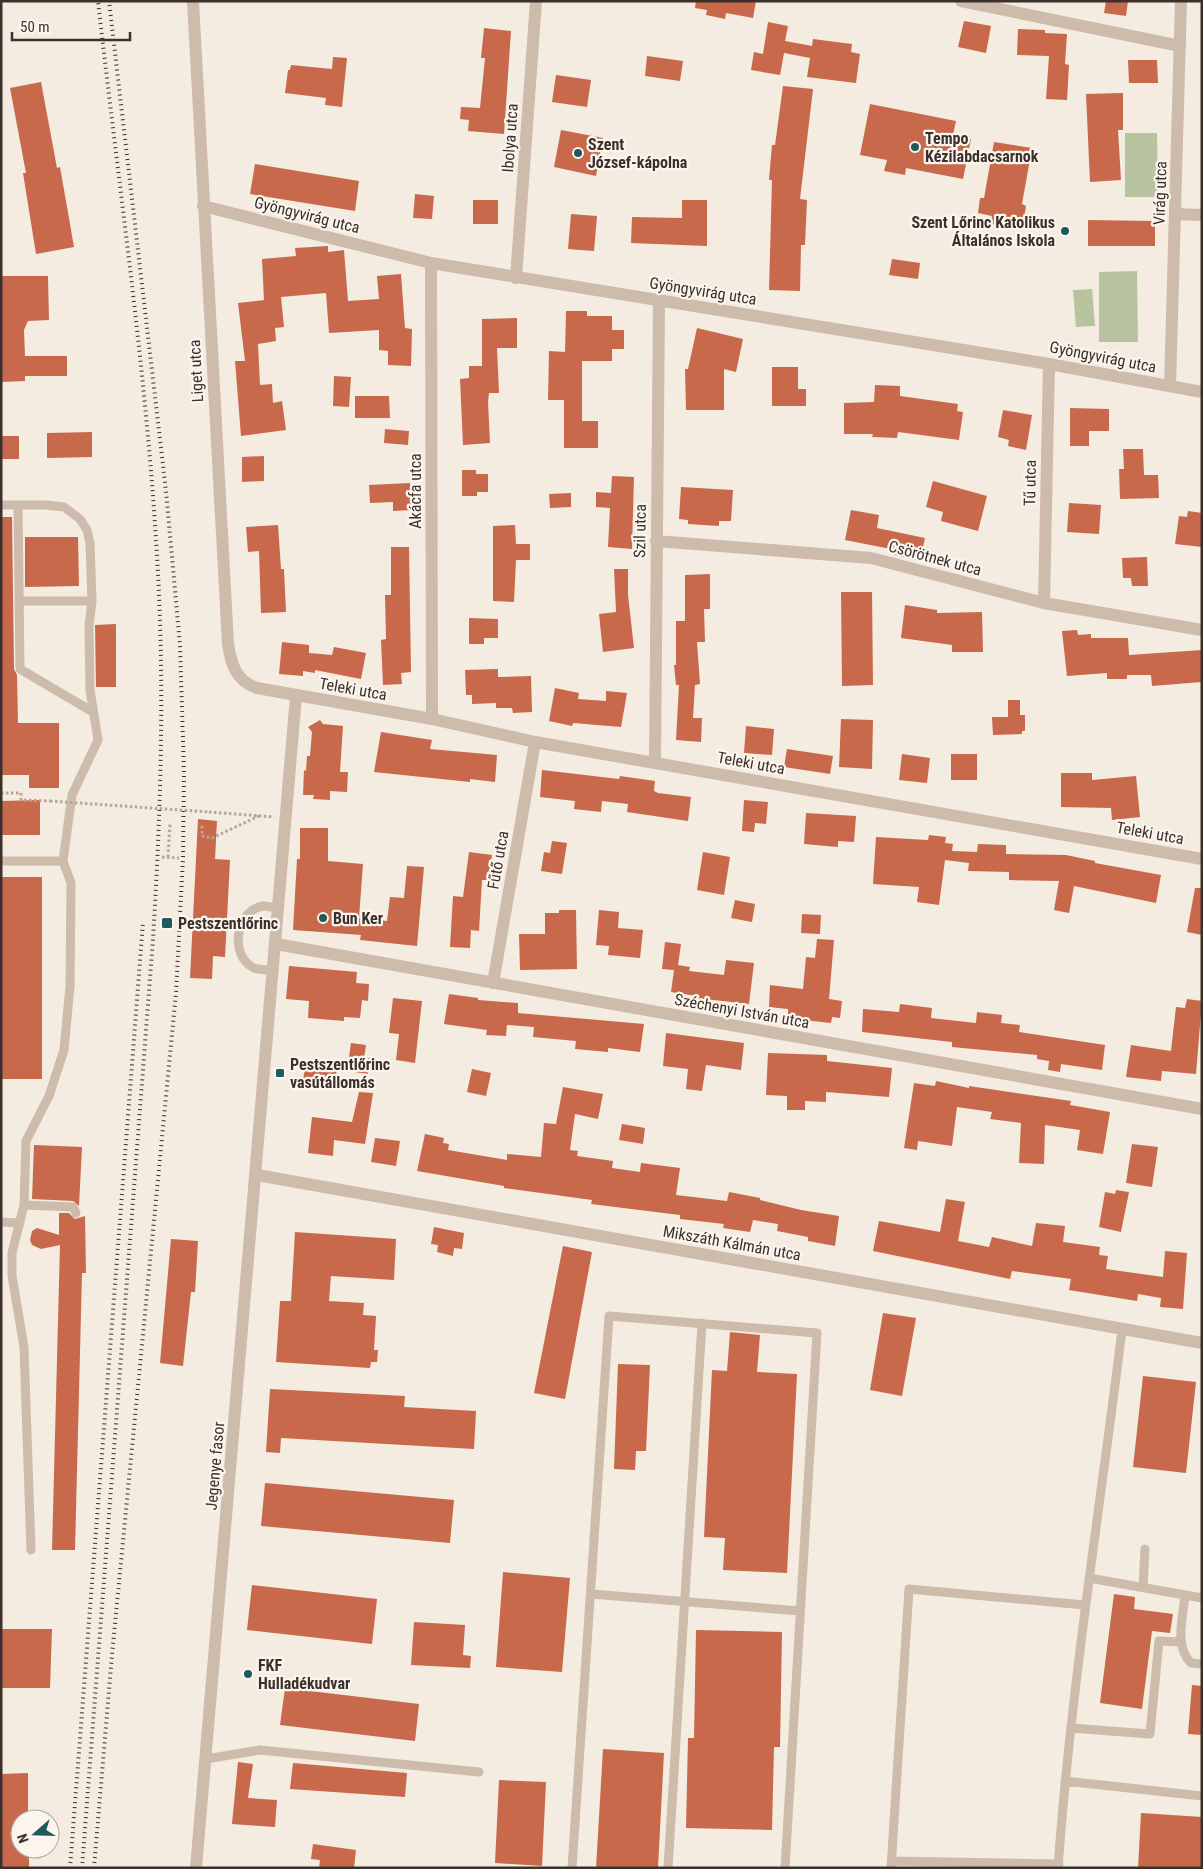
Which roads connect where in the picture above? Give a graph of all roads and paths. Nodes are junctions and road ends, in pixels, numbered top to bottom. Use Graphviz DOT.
graph roads {
  1 [pos="193,1"];
  2 [pos="536,1"];
  3 [pos="961,1"];
  4 [pos="1181,1"];
  5 [pos="1180,46"];
  6 [pos="203,206"];
  7 [pos="1175,214"];
  8 [pos="1202,215"];
  9 [pos="431,263"];
  10 [pos="516,278"];
  11 [pos="659,301"];
  12 [pos="1050,364"];
  13 [pos="1170,386"];
  14 [pos="1202,392"];
  15 [pos="1,505"];
  16 [pos="18,505"];
  17 [pos="656,541"];
  18 [pos="19,601"];
  19 [pos="92,602"];
  20 [pos="1044,603"];
  21 [pos="1202,630"];
  22 [pos="296,696"];
  23 [pos="93,712"];
  24 [pos="432,719"];
  25 [pos="535,742"];
  26 [pos="655,762"];
  27 [pos="1,793"];
  28 [pos="260,816"];
  29 [pos="287,818"];
  30 [pos="170,824"];
  31 [pos="202,826"];
  32 [pos="162,856"];
  33 [pos="168,857"];
  34 [pos="179,858"];
  35 [pos="1202,859"];
  36 [pos="1,861"];
  37 [pos="62,861"];
  38 [pos="279,908"];
  39 [pos="276,944"];
  40 [pos="274,970"];
  41 [pos="493,983"];
  42 [pos="1202,1109"];
  43 [pos="257,1175"];
  44 [pos="24,1205"];
  45 [pos="76,1213"];
  46 [pos="1,1222"];
  47 [pos="20,1223"];
  48 [pos="702,1323"];
  49 [pos="1122,1330"];
  50 [pos="1202,1343"];
  51 [pos="1145,1549"];
  52 [pos="31,1550"];
  53 [pos="1089,1578"];
  54 [pos="1142,1587"];
  55 [pos="592,1594"];
  56 [pos="1185,1595"];
  57 [pos="1202,1598"];
  58 [pos="685,1601"];
  59 [pos="1085,1605"];
  60 [pos="800,1610"];
  61 [pos="1181,1642"];
  62 [pos="1202,1664"];
  63 [pos="1071,1728"];
  64 [pos="206,1759"];
  65 [pos="479,1772"];
  66 [pos="1064,1781"];
  67 [pos="1202,1796"];
  68 [pos="891,1864"];
  69 [pos="1017,1866"];
  70 [pos="1058,1866"];
  71 [pos="196,1868"];
  72 [pos="572,1868"];
  73 [pos="668,1868"];
  74 [pos="785,1868"];
  1 -- 6 [label="street, Liget utca"];
  2 -- 10 [label="street, Ibolya utca"];
  3 -- 5 [label="street"];
  4 -- 5 [label="street, Virág utca"];
  5 -- 7 [label="street, Virág utca"];
  6 -- 9 [label="street, Gyöngyvirág utca"];
  6 -- 22 [label="street, Liget utca"];
  7 -- 8 [label="street"];
  7 -- 13 [label="street, Virág utca"];
  9 -- 10 [label="street, Gyöngyvirág utca"];
  9 -- 24 [label="street, Akácfa utca"];
  10 -- 11 [label="street, Gyöngyvirág utca"];
  11 -- 12 [label="street, Gyöngyvirág utca"];
  11 -- 17 [label="street, Szil utca"];
  12 -- 13 [label="street, Gyöngyvirág utca"];
  12 -- 20 [label="street, Tű utca"];
  13 -- 14 [label="street, Gyöngyvirág utca"];
  15 -- 16 [label="lane"];
  16 -- 18 [label="lane"];
  16 -- 19 [label="lane"];
  17 -- 20 [label="street, Csörötnek utca"];
  17 -- 26 [label="street, Szil utca"];
  18 -- 19 [label="lane"];
  18 -- 23 [label="lane"];
  19 -- 23 [label="lane"];
  20 -- 21 [label="street, Csörötnek utca"];
  22 -- 24 [label="street, Teleki utca"];
  22 -- 29 [label="street, Jegenye fasor"];
  23 -- 37 [label="lane"];
  24 -- 25 [label="street, Teleki utca"];
  25 -- 26 [label="street, Teleki utca"];
  25 -- 41 [label="street, Fűtő utca"];
  26 -- 35 [label="street, Teleki utca"];
  27 -- 28 [label="path, bridge"];
  28 -- 29 [label="path"];
  28 -- 31 [label="path"];
  29 -- 38 [label="street, Jegenye fasor"];
  30 -- 33 [label="path"];
  32 -- 33 [label="path"];
  33 -- 34 [label="path"];
  36 -- 37 [label="lane"];
  37 -- 44 [label="lane"];
  38 -- 39 [label="street, Jegenye fasor"];
  38 -- 40 [label="lane"];
  39 -- 40 [label="street, Jegenye fasor"];
  39 -- 41 [label="street, Széchenyi István utca"];
  40 -- 43 [label="street, Jegenye fasor"];
  41 -- 42 [label="street, Széchenyi István utca"];
  43 -- 49 [label="street, Mikszáth Kálmán utca"];
  43 -- 64 [label="street, Jegenye fasor"];
  44 -- 45 [label="lane"];
  44 -- 47 [label="lane"];
  46 -- 47 [label="lane"];
  47 -- 52 [label="lane"];
  48 -- 55 [label="lane"];
  48 -- 58 [label="lane"];
  48 -- 60 [label="lane"];
  49 -- 50 [label="street, Mikszáth Kálmán utca"];
  49 -- 53 [label="lane"];
  51 -- 54 [label="lane"];
  53 -- 54 [label="lane"];
  53 -- 59 [label="lane"];
  54 -- 56 [label="lane"];
  55 -- 58 [label="lane"];
  55 -- 72 [label="lane"];
  56 -- 57 [label="lane"];
  56 -- 61 [label="lane"];
  58 -- 60 [label="lane"];
  58 -- 73 [label="lane"];
  59 -- 63 [label="lane"];
  59 -- 68 [label="lane"];
  60 -- 74 [label="lane"];
  61 -- 62 [label="lane"];
  61 -- 63 [label="lane"];
  63 -- 66 [label="lane"];
  64 -- 65 [label="lane"];
  64 -- 71 [label="street, Jegenye fasor"];
  66 -- 67 [label="lane"];
  66 -- 70 [label="lane"];
  68 -- 69 [label="lane"];
  69 -- 70 [label="lane"];
}
